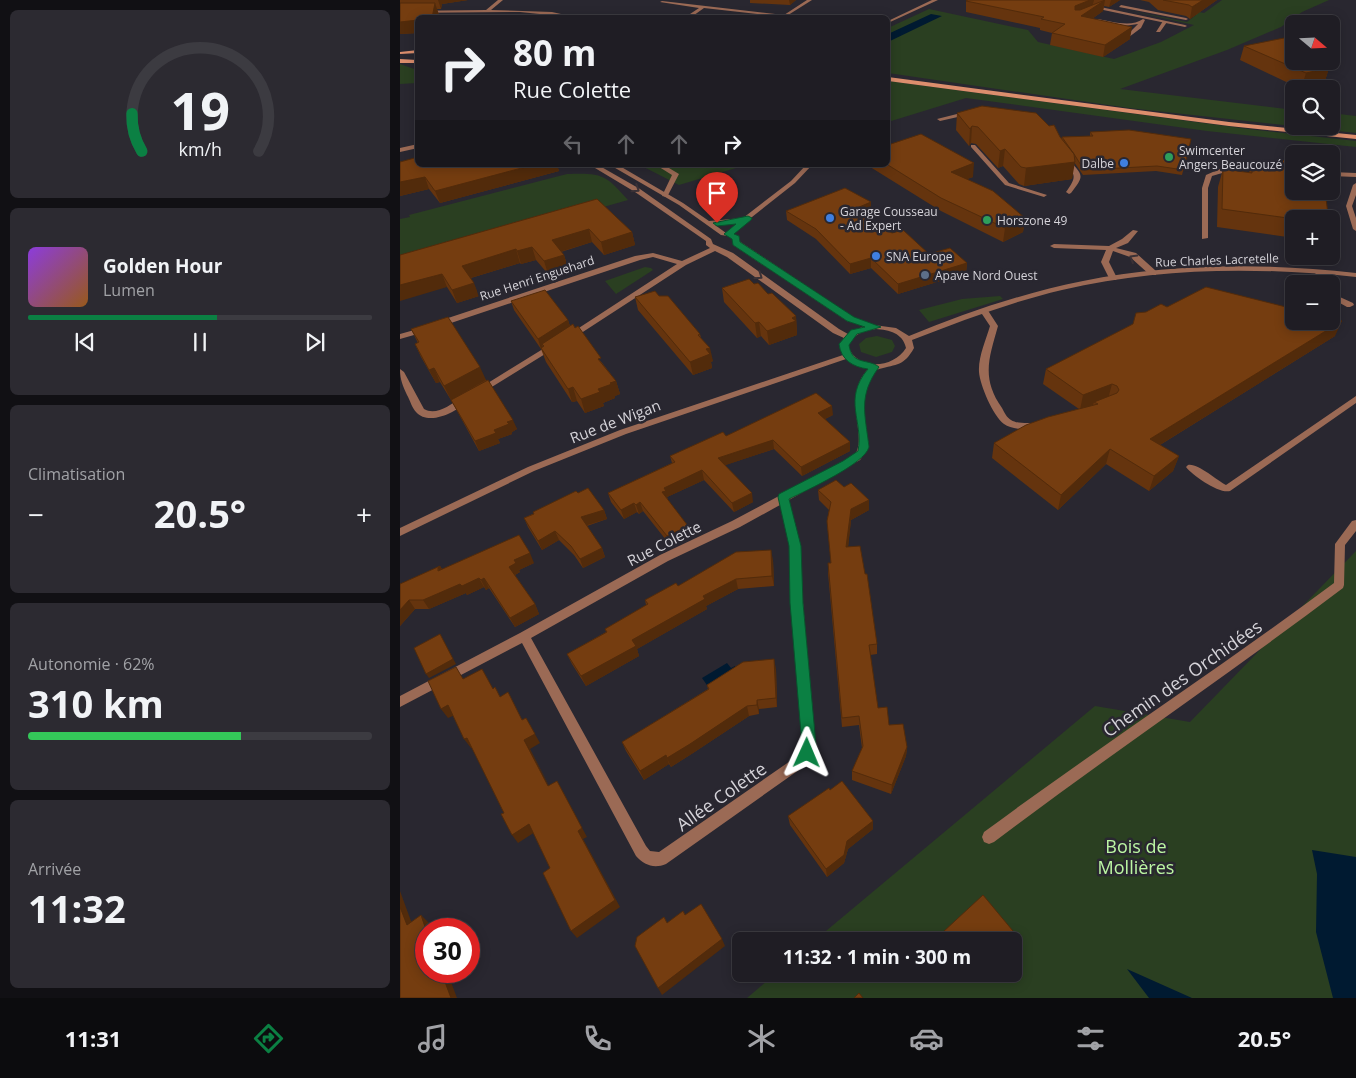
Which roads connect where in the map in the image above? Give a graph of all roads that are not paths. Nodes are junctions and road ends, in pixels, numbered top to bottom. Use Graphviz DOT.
graph roads {
  1 [pos="501,0"];
  2 [pos="810,0"];
  3 [pos="936,0"];
  4 [pos="1129,0"];
  5 [pos="662,2"];
  6 [pos="1084,5"];
  7 [pos="1121,6"];
  8 [pos="703,7"];
  9 [pos="1102,9"];
  10 [pos="487,11"];
  11 [pos="1112,11"];
  12 [pos="400,12"];
  13 [pos="1094,13"];
  14 [pos="483,15"];
  15 [pos="562,15"];
  16 [pos="691,15"];
  17 [pos="776,15"];
  18 [pos="787,15"];
  19 [pos="1147,18"];
  20 [pos="1186,19"];
  21 [pos="1098,20"];
  22 [pos="890,21"];
  23 [pos="1142,22"];
  24 [pos="1165,22"];
  25 [pos="1124,25"];
  26 [pos="1186,26"];
  27 [pos="1119,29"];
  28 [pos="1158,31"];
  29 [pos="1129,36"];
  30 [pos="400,53"];
  31 [pos="415,53"];
  32 [pos="400,61"];
  33 [pos="415,62"];
  34 [pos="890,75"];
  35 [pos="890,79"];
  36 [pos="950,86"];
  37 [pos="975,113"];
  38 [pos="940,119"];
  39 [pos="1356,138"];
  40 [pos="973,146"];
  41 [pos="415,147"];
  42 [pos="400,150"];
  43 [pos="1061,152"];
  44 [pos="597,167"];
  45 [pos="616,167"];
  46 [pos="663,167"];
  47 [pos="807,167"];
  48 [pos="1270,170"];
  49 [pos="1340,174"];
  50 [pos="1356,175"];
  51 [pos="1356,186"];
  52 [pos="1069,192"];
  53 [pos="1044,195"];
  54 [pos="665,196"];
  55 [pos="748,218"];
  56 [pos="708,223"];
  57 [pos="1356,230"];
  58 [pos="1135,231"];
  59 [pos="726,234"];
  60 [pos="1204,238"];
  61 [pos="709,240"];
  62 [pos="736,243"];
  63 [pos="1054,246"];
  64 [pos="717,248"];
  65 [pos="1110,248"];
  66 [pos="684,263"];
  67 [pos="1319,272"];
  68 [pos="1153,273"];
  69 [pos="1320,275"];
  70 [pos="1356,275"];
  71 [pos="1113,278"];
  72 [pos="1340,300"];
  73 [pos="1350,305"];
  74 [pos="984,311"];
  75 [pos="876,327"];
  76 [pos="400,337"];
  77 [pos="848,337"];
  78 [pos="908,339"];
  79 [pos="847,356"];
  80 [pos="874,367"];
  81 [pos="400,372"];
  82 [pos="1356,399"];
  83 [pos="1048,424"];
  84 [pos="1191,467"];
  85 [pos="783,497"];
  86 [pos="1356,524"];
  87 [pos="400,532"];
  88 [pos="524,636"];
  89 [pos="400,702"];
  90 [pos="989,837"];
  1 -- 10 [label="street"];
  2 -- 18 [label="street"];
  3 -- 22 [label="street"];
  4 -- 7 [label="street"];
  5 -- 8 [label="street"];
  6 -- 9 [label="street"];
  7 -- 11 [label="street"];
  7 -- 20 [label="street"];
  8 -- 16 [label="street"];
  8 -- 17 [label="street"];
  9 -- 11 [label="street"];
  9 -- 13 [label="street"];
  10 -- 12 [label="street"];
  10 -- 14 [label="street"];
  10 -- 15 [label="street"];
  11 -- 19 [label="street"];
  19 -- 23 [label="street"];
  19 -- 24 [label="street"];
  21 -- 25 [label="street"];
  23 -- 25 [label="street"];
  23 -- 29 [label="street"];
  24 -- 26 [label="street"];
  24 -- 28 [label="street"];
  25 -- 27 [label="street"];
  30 -- 31 [label="main road"];
  32 -- 33 [label="main road"];
  34 -- 36 [label="main road"];
  35 -- 36 [label="main road"];
  36 -- 39 [label="main road"];
  37 -- 38 [label="street"];
  40 -- 53 [label="street"];
  41 -- 42 [label="street"];
  43 -- 52 [label="street"];
  44 -- 61 [label="street, one-way"];
  45 -- 54 [label="street"];
  46 -- 54 [label="street"];
  47 -- 55 [label="street"];
  48 -- 60 [label="street"];
  49 -- 50 [label="street"];
  51 -- 57 [label="street"];
  54 -- 56 [label="street"];
  55 -- 56 [label="street"];
  55 -- 59 [label="street"];
  56 -- 59 [label="street"];
  58 -- 65 [label="street"];
  59 -- 61 [label="street"];
  59 -- 62 [label="street"];
  61 -- 64 [label="street"];
  62 -- 64 [label="street"];
  62 -- 75 [label="street"];
  63 -- 65 [label="street"];
  64 -- 66 [label="street"];
  64 -- 77 [label="street, one-way"];
  68 -- 65 [label="street, one-way"];
  65 -- 71 [label="street"];
  66 -- 76 [label="street, Rue Henri Enguehard"];
  66 -- 81 [label="street"];
  67 -- 68 [label="street, Rue Charles Lacretelle"];
  67 -- 69 [label="street"];
  67 -- 70 [label="street, Rue Charles Lacretelle"];
  68 -- 71 [label="street, Rue Charles Lacretelle"];
  71 -- 74 [label="street, Rue Charles Lacretelle"];
  72 -- 73 [label="street"];
  74 -- 78 [label="street, Rue Charles Lacretelle"];
  74 -- 83 [label="street"];
  75 -- 77 [label="street"];
  75 -- 78 [label="street"];
  77 -- 79 [label="street"];
  78 -- 80 [label="street"];
  79 -- 80 [label="street"];
  79 -- 87 [label="street, Rue de Wigan"];
  80 -- 85 [label="street, Rue Colette"];
  82 -- 84 [label="street"];
  85 -- 88 [label="street, Rue Colette"];
  85 -- 88 [label="street, Allée Colette"];
  86 -- 90 [label="street, Chemin des Orchidées"];
  88 -- 89 [label="street, Rue Colette"];
}
